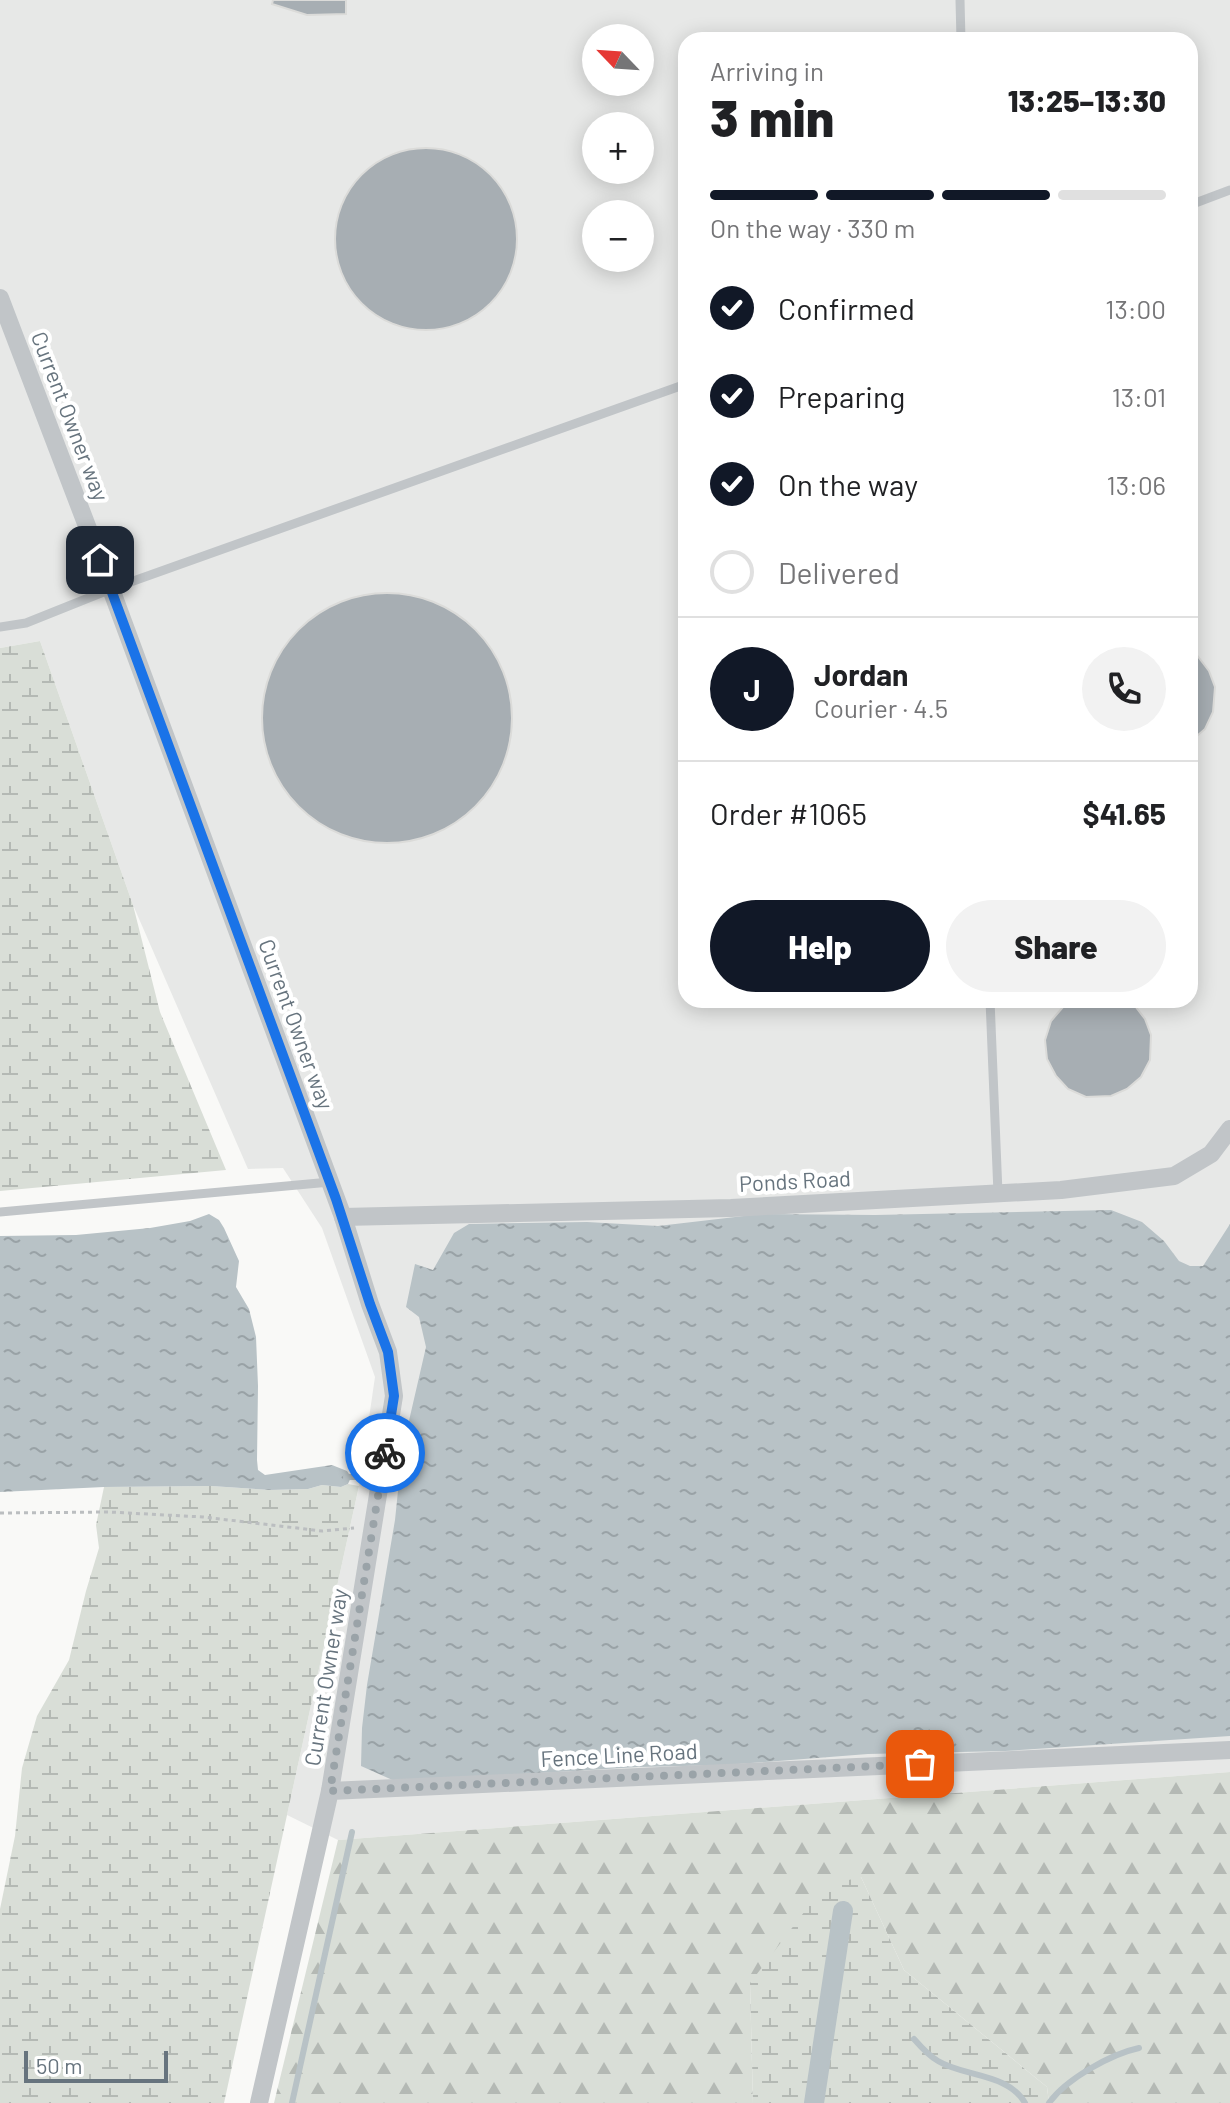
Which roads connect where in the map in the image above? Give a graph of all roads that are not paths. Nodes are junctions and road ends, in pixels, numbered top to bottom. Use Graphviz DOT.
graph roads {
  1 [pos="960,0"];
  2 [pos="961,32"];
  3 [pos="1230,190"];
  4 [pos="1198,202"];
  5 [pos="0,298"];
  6 [pos="678,387"];
  7 [pos="111,589"];
  8 [pos="0,627"];
  9 [pos="990,1008"];
  10 [pos="1230,1129"];
  11 [pos="330,1182"];
  12 [pos="998,1193"];
  13 [pos="0,1212"];
  14 [pos="343,1217"];
  15 [pos="1230,1750"];
  16 [pos="330,1791"];
  17 [pos="259,2103"];
  1 -- 2 [label="lane"];
  3 -- 4 [label="lane"];
  5 -- 7 [label="street, Current Owner way"];
  6 -- 7 [label="lane"];
  7 -- 8 [label="lane"];
  7 -- 11 [label="street, Current Owner way"];
  9 -- 12 [label="lane"];
  10 -- 12 [label="street, Ponds Road"];
  11 -- 13 [label="lane"];
  11 -- 14 [label="street, Current Owner way"];
  12 -- 14 [label="street, Ponds Road"];
  14 -- 16 [label="street, Current Owner way"];
  15 -- 16 [label="street, Fence Line Road"];
  16 -- 17 [label="street"];
}
